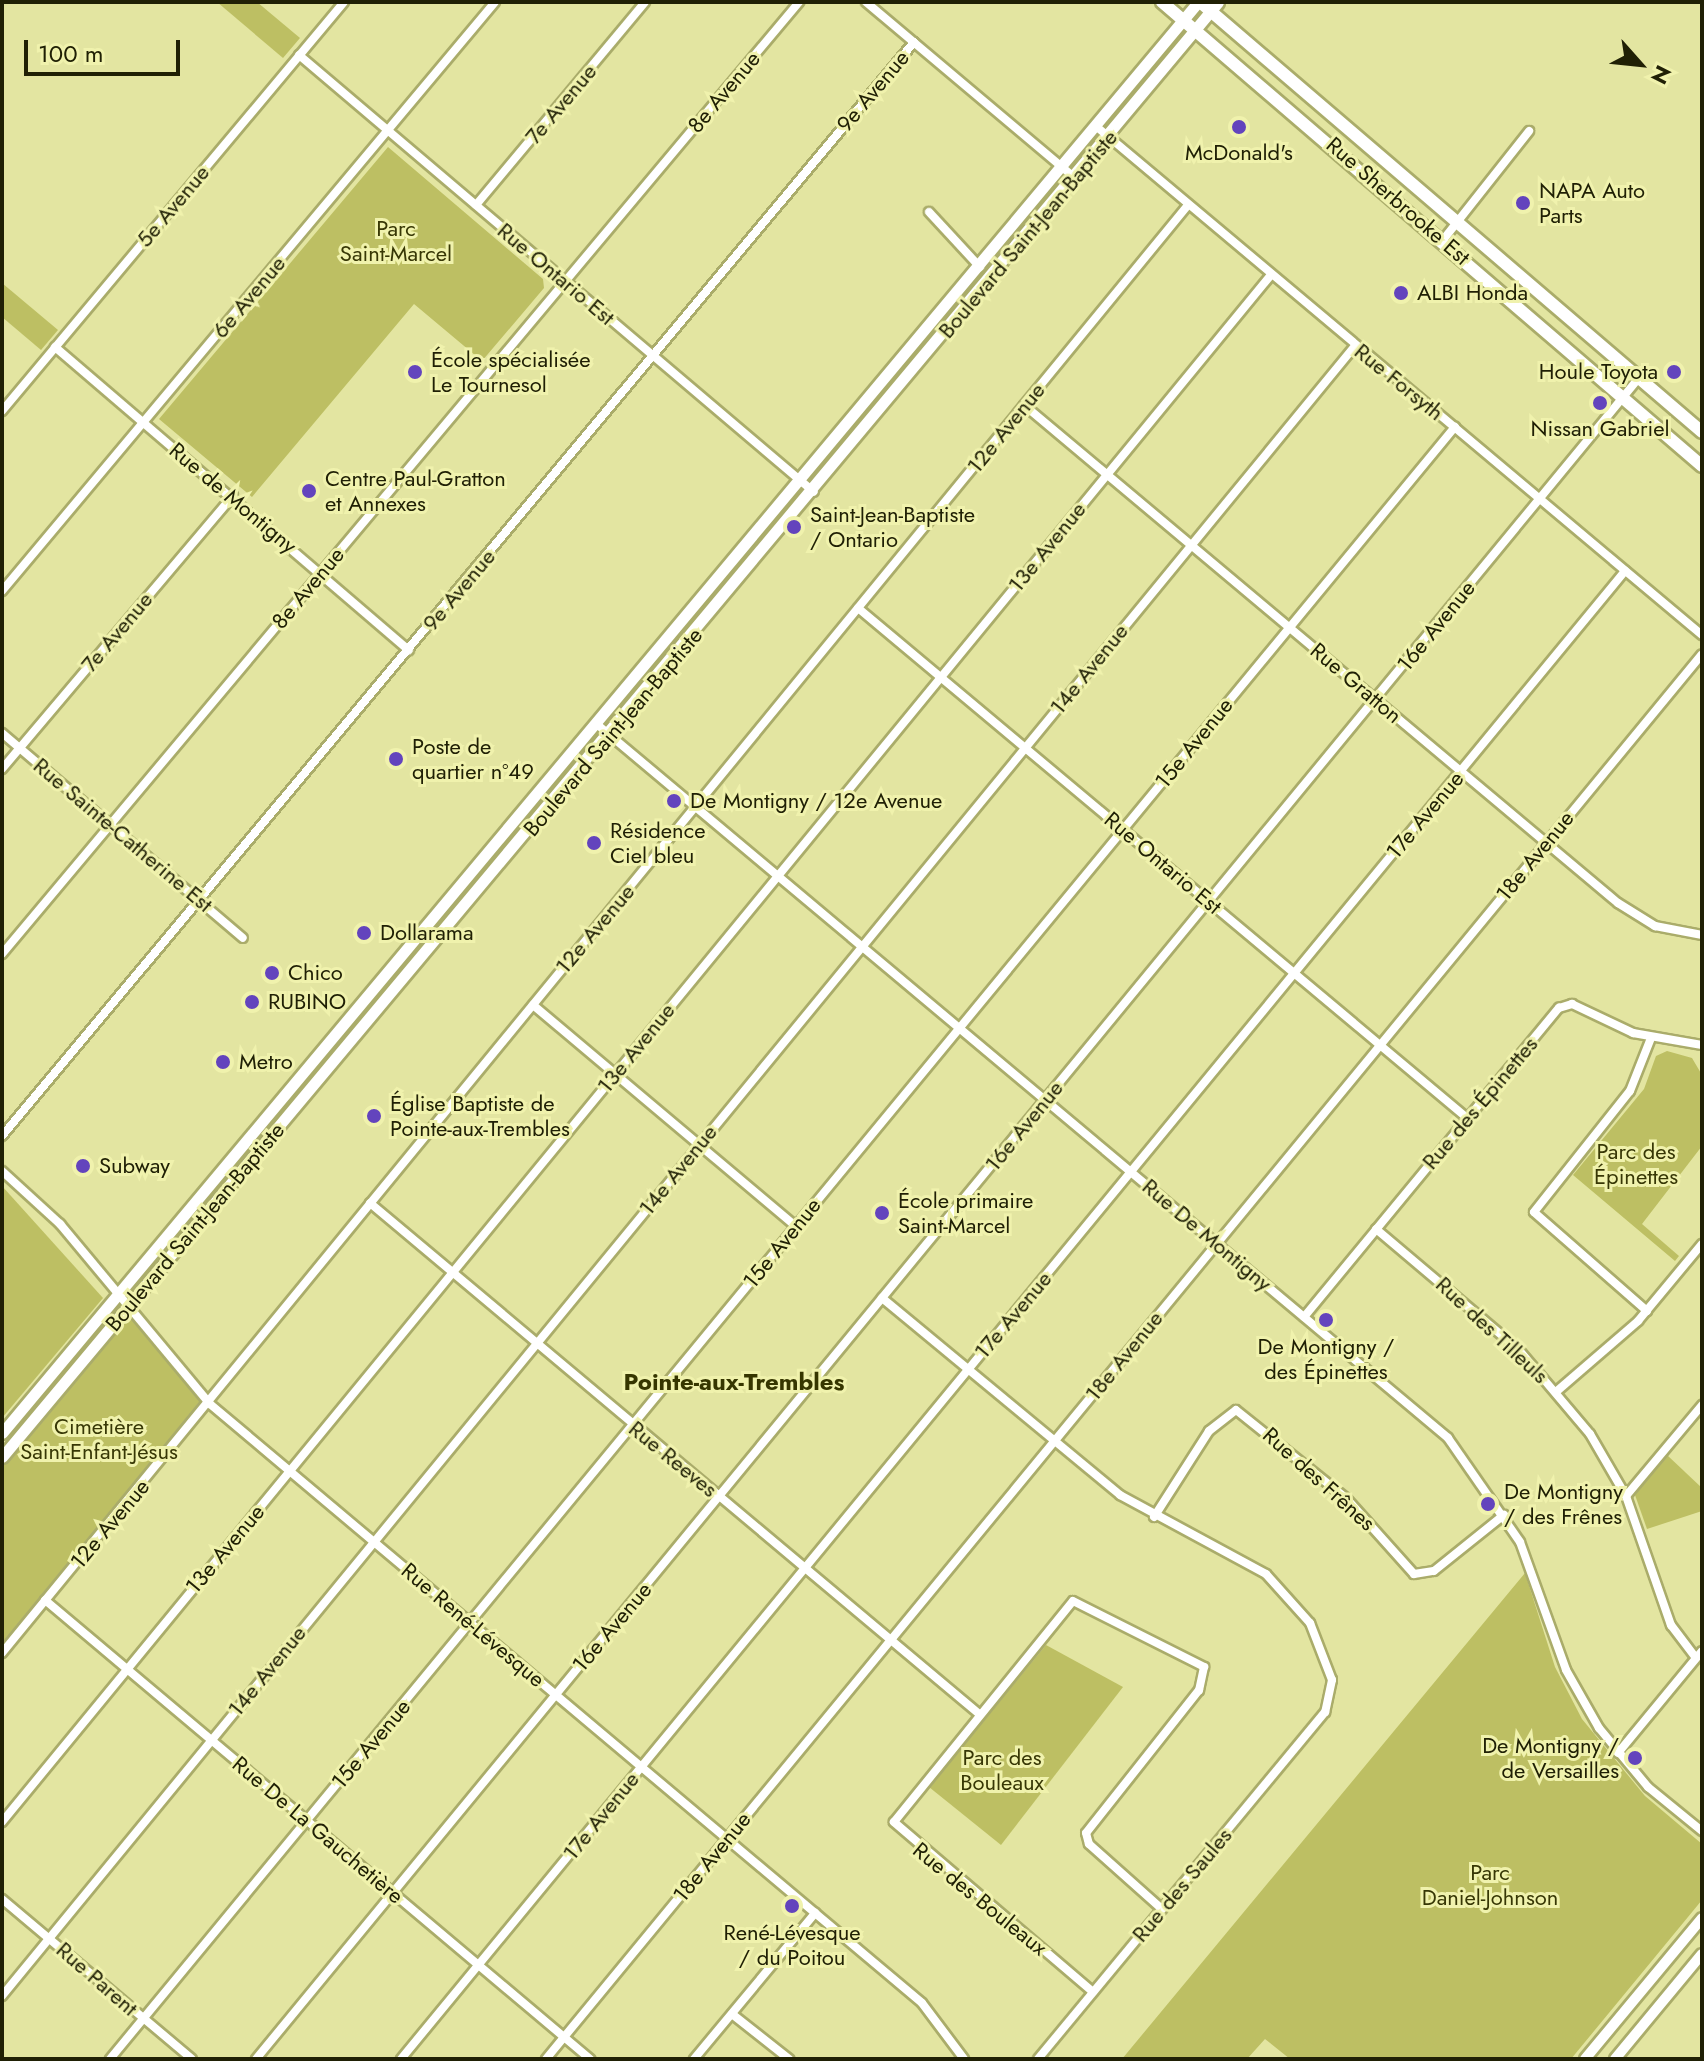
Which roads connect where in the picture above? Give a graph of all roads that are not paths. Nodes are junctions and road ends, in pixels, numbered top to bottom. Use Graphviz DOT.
graph roads {
  1 [pos="344,2"];
  2 [pos="495,2"];
  3 [pos="645,2"];
  4 [pos="799,2"];
  5 [pos="866,2"];
  6 [pos="1162,2"];
  7 [pos="1207,4"];
  8 [pos="1184,20"];
  9 [pos="1195,31"];
  10 [pos="914,42"];
  11 [pos="299,55"];
  12 [pos="1097,127"];
  13 [pos="387,131"];
  14 [pos="1529,131"];
  15 [pos="1109,136"];
  16 [pos="1366,143"];
  17 [pos="1351,160"];
  18 [pos="1064,167"];
  19 [pos="1074,177"];
  20 [pos="476,205"];
  21 [pos="1188,205"];
  22 [pos="929,212"];
  23 [pos="1457,222"];
  24 [pos="1443,240"];
  25 [pos="981,267"];
  26 [pos="1271,275"];
  27 [pos="991,278"];
  28 [pos="565,281"];
  29 [pos="1528,282"];
  30 [pos="1513,299"];
  31 [pos="1581,328"];
  32 [pos="1355,346"];
  33 [pos="1565,346"];
  34 [pos="55,347"];
  35 [pos="653,357"];
  36 [pos="1639,378"];
  37 [pos="1623,398"];
  38 [pos="1024,405"];
  39 [pos="2,411"];
  40 [pos="143,423"];
  41 [pos="1455,427"];
  42 [pos="1702,432"];
  43 [pos="1702,466"];
  44 [pos="1107,473"];
  45 [pos="802,484"];
  46 [pos="814,492"];
  47 [pos="233,496"];
  48 [pos="1540,499"];
  49 [pos="1192,544"];
  50 [pos="1625,571"];
  51 [pos="321,573"];
  52 [pos="2,591"];
  53 [pos="858,608"];
  54 [pos="1289,627"];
  55 [pos="1702,635"];
  56 [pos="409,650"];
  57 [pos="1702,654"];
  58 [pos="940,677"];
  59 [pos="1376,699"];
  60 [pos="599,726"];
  61 [pos="2,733"];
  62 [pos="611,735"];
  63 [pos="20,747"];
  64 [pos="1025,747"];
  65 [pos="2,769"];
  66 [pos="1461,772"];
  67 [pos="696,807"];
  68 [pos="111,825"];
  69 [pos="1123,830"];
  70 [pos="1547,842"];
  71 [pos="778,875"];
  72 [pos="199,900"];
  73 [pos="1210,902"];
  74 [pos="433,921"];
  75 [pos="445,932"];
  76 [pos="1702,935"];
  77 [pos="243,938"];
  78 [pos="862,946"];
  79 [pos="2,954"];
  80 [pos="1294,973"];
  81 [pos="533,1005"];
  82 [pos="960,1027"];
  83 [pos="1651,1038"];
  84 [pos="1380,1045"];
  85 [pos="1702,1045"];
  86 [pos="615,1073"];
  87 [pos="1046,1099"];
  88 [pos="1467,1118"];
  89 [pos="2,1136"];
  90 [pos="699,1144"];
  91 [pos="237,1154"];
  92 [pos="249,1163"];
  93 [pos="2,1171"];
  94 [pos="1132,1171"];
  95 [pos="370,1203"];
  96 [pos="795,1226"];
  97 [pos="1376,1229"];
  98 [pos="1217,1243"];
  99 [pos="1702,1244"];
  100 [pos="452,1272"];
  101 [pos="119,1295"];
  102 [pos="882,1298"];
  103 [pos="128,1308"];
  104 [pos="1647,1311"];
  105 [pos="1304,1317"];
  106 [pos="535,1344"];
  107 [pos="968,1370"];
  108 [pos="1557,1391"];
  109 [pos="210,1404"];
  110 [pos="1702,1405"];
  111 [pos="632,1426"];
  112 [pos="2,1433"];
  113 [pos="1053,1442"];
  114 [pos="2,1457"];
  115 [pos="292,1469"];
  116 [pos="1626,1496"];
  117 [pos="720,1497"];
  118 [pos="1504,1515"];
  119 [pos="1154,1517"];
  120 [pos="373,1540"];
  121 [pos="805,1568"];
  122 [pos="45,1600"];
  123 [pos="471,1622"];
  124 [pos="891,1640"];
  125 [pos="2,1653"];
  126 [pos="1699,1655"];
  127 [pos="125,1669"];
  128 [pos="556,1695"];
  129 [pos="978,1713"];
  130 [pos="210,1740"];
  131 [pos="1618,1753"];
  132 [pos="642,1766"];
  133 [pos="2,1822"];
  134 [pos="307,1822"];
  135 [pos="1702,1831"];
  136 [pos="727,1838"];
  137 [pos="393,1893"];
  138 [pos="2,1899"];
  139 [pos="1162,1909"];
  140 [pos="815,1913"];
  141 [pos="1702,1918"];
  142 [pos="50,1938"];
  143 [pos="1702,1954"];
  144 [pos="478,1965"];
  145 [pos="1657,1972"];
  146 [pos="1675,1986"];
  147 [pos="1093,1992"];
  148 [pos="2,1996"];
  149 [pos="732,2014"];
  150 [pos="144,2019"];
  151 [pos="564,2037"];
  152 [pos="1598,2044"];
  153 [pos="110,2059"];
  154 [pos="192,2059"];
  155 [pos="256,2059"];
  156 [pos="401,2059"];
  157 [pos="546,2059"];
  158 [pos="590,2059"];
  159 [pos="694,2059"];
  160 [pos="789,2059"];
  161 [pos="964,2059"];
  162 [pos="1038,2059"];
  163 [pos="1585,2059"];
  164 [pos="1615,2059"];
  1 -- 11 [label="street, 5e Avenue"];
  2 -- 13 [label="street, 6e Avenue"];
  3 -- 20 [label="street, 7e Avenue"];
  4 -- 28 [label="street, 8e Avenue"];
  5 -- 10 [label="street"];
  6 -- 8 [label="main road, Rue Sherbrooke Est"];
  7 -- 8 [label="main road, Boulevard Saint-Jean-Baptiste"];
  7 -- 9 [label="main road, Boulevard Saint-Jean-Baptiste"];
  7 -- 16 [label="main road, Rue Sherbrooke Est"];
  8 -- 9 [label="main road, Rue Sherbrooke Est"];
  8 -- 12 [label="main road, Boulevard Saint-Jean-Baptiste"];
  9 -- 15 [label="main road, Boulevard Saint-Jean-Baptiste"];
  9 -- 17 [label="main road, Rue Sherbrooke Est"];
  10 -- 18 [label="street"];
  10 -- 35 [label="street, 9e Avenue"];
  11 -- 13 [label="street, Rue Ontario Est"];
  11 -- 34 [label="street, 5e Avenue"];
  12 -- 15 [label="street, Rue Forsyth"];
  12 -- 18 [label="main road, Boulevard Saint-Jean-Baptiste"];
  13 -- 20 [label="street, Rue Ontario Est"];
  13 -- 40 [label="street, 6e Avenue"];
  14 -- 23 [label="street"];
  15 -- 19 [label="main road, Boulevard Saint-Jean-Baptiste"];
  15 -- 21 [label="street, Rue Forsyth"];
  16 -- 17 [label="main road"];
  16 -- 23 [label="main road, Rue Sherbrooke Est"];
  17 -- 24 [label="main road, Rue Sherbrooke Est"];
  18 -- 19 [label="street"];
  18 -- 25 [label="main road, Boulevard Saint-Jean-Baptiste"];
  19 -- 27 [label="main road, Boulevard Saint-Jean-Baptiste"];
  20 -- 28 [label="street, Rue Ontario Est"];
  21 -- 26 [label="street, Rue Forsyth"];
  21 -- 38 [label="street, 12e Avenue"];
  22 -- 25 [label="street"];
  23 -- 24 [label="street"];
  23 -- 29 [label="main road, Rue Sherbrooke Est"];
  24 -- 30 [label="main road, Rue Sherbrooke Est"];
  25 -- 27 [label="main road"];
  25 -- 45 [label="main road, Boulevard Saint-Jean-Baptiste"];
  26 -- 32 [label="street, Rue Forsyth"];
  26 -- 44 [label="street, 13e Avenue"];
  27 -- 46 [label="main road, Boulevard Saint-Jean-Baptiste"];
  28 -- 35 [label="street, Rue Ontario Est"];
  28 -- 51 [label="street, 8e Avenue"];
  29 -- 30 [label="main road"];
  29 -- 31 [label="main road, Rue Sherbrooke Est"];
  30 -- 33 [label="main road, Rue Sherbrooke Est"];
  31 -- 33 [label="main road"];
  31 -- 36 [label="main road, Rue Sherbrooke Est"];
  32 -- 41 [label="street, Rue Forsyth"];
  32 -- 49 [label="street, 14e Avenue"];
  33 -- 37 [label="main road, Rue Sherbrooke Est"];
  34 -- 39 [label="street, 5e Avenue"];
  34 -- 40 [label="street, Rue de Montigny"];
  35 -- 45 [label="street, Rue Ontario Est"];
  35 -- 56 [label="street, 9e Avenue"];
  36 -- 37 [label="street, 16e Avenue"];
  36 -- 42 [label="main road, Rue Sherbrooke Est"];
  37 -- 43 [label="main road, Rue Sherbrooke Est"];
  37 -- 48 [label="street, 16e Avenue"];
  38 -- 44 [label="street, Rue Gratton"];
  38 -- 53 [label="street, 12e Avenue"];
  40 -- 47 [label="street, Rue de Montigny"];
  40 -- 52 [label="street, 6e Avenue"];
  41 -- 48 [label="street, Rue Forsyth"];
  41 -- 54 [label="street, 15e Avenue"];
  44 -- 49 [label="street, Rue Gratton"];
  44 -- 58 [label="street, 13e Avenue"];
  45 -- 46 [label="street, Rue Ontario Est"];
  45 -- 60 [label="main road, Boulevard Saint-Jean-Baptiste"];
  46 -- 62 [label="main road, Boulevard Saint-Jean-Baptiste"];
  47 -- 51 [label="street, Rue de Montigny"];
  47 -- 63 [label="street, 7e Avenue"];
  48 -- 50 [label="street, Rue Forsyth"];
  48 -- 59 [label="street, 16e Avenue"];
  49 -- 54 [label="street, Rue Gratton"];
  49 -- 64 [label="street, 14e Avenue"];
  50 -- 55 [label="street, Rue Forsyth"];
  50 -- 66 [label="street, 17e Avenue"];
  51 -- 56 [label="street, Rue de Montigny"];
  51 -- 68 [label="street, 8e Avenue"];
  53 -- 58 [label="street, Rue Ontario Est"];
  53 -- 67 [label="street, 12e Avenue"];
  54 -- 59 [label="street, Rue Gratton"];
  54 -- 69 [label="street, 15e Avenue"];
  56 -- 72 [label="street, 9e Avenue"];
  57 -- 70 [label="street, 18e Avenue"];
  58 -- 64 [label="street, Rue Ontario Est"];
  58 -- 71 [label="street, 13e Avenue"];
  59 -- 66 [label="street, Rue Gratton"];
  59 -- 73 [label="street, 16e Avenue"];
  60 -- 62 [label="street, Rue De Montigny"];
  60 -- 74 [label="main road, Boulevard Saint-Jean-Baptiste"];
  61 -- 63 [label="street, Rue Sainte-Catherine Est"];
  62 -- 67 [label="street, Rue De Montigny"];
  62 -- 75 [label="main road, Boulevard Saint-Jean-Baptiste"];
  63 -- 65 [label="street, 7e Avenue"];
  63 -- 68 [label="street, Rue Sainte-Catherine Est"];
  64 -- 69 [label="street, Rue Ontario Est"];
  64 -- 78 [label="street, 14e Avenue"];
  66 -- 70 [label="street, Rue Gratton"];
  66 -- 80 [label="street, 17e Avenue"];
  67 -- 71 [label="street, Rue De Montigny"];
  67 -- 81 [label="street, 12e Avenue"];
  68 -- 72 [label="street, Rue Sainte-Catherine Est"];
  68 -- 79 [label="street, 8e Avenue"];
  69 -- 73 [label="street, Rue Ontario Est"];
  69 -- 82 [label="street, 15e Avenue"];
  70 -- 76 [label="street, Rue Gratton"];
  70 -- 84 [label="street, 18e Avenue"];
  71 -- 78 [label="street, Rue De Montigny"];
  71 -- 86 [label="street, 13e Avenue"];
  72 -- 77 [label="street, Rue Sainte-Catherine Est"];
  72 -- 89 [label="street, 9e Avenue"];
  73 -- 80 [label="street, Rue Ontario Est"];
  73 -- 87 [label="street, 16e Avenue"];
  74 -- 75 [label="main road"];
  74 -- 91 [label="main road, Boulevard Saint-Jean-Baptiste"];
  75 -- 92 [label="main road, Boulevard Saint-Jean-Baptiste"];
  78 -- 82 [label="street, Rue De Montigny"];
  78 -- 90 [label="street, 14e Avenue"];
  80 -- 84 [label="street, Rue Ontario Est"];
  80 -- 94 [label="street, 17e Avenue"];
  81 -- 86 [label="street"];
  81 -- 95 [label="street, 12e Avenue"];
  82 -- 87 [label="street, Rue De Montigny"];
  82 -- 96 [label="street, 15e Avenue"];
  83 -- 85 [label="street, Rue des Épinettes"];
  83 -- 88 [label="street, Rue des Épinettes"];
  83 -- 104 [label="street"];
  84 -- 88 [label="street, Rue Ontario Est"];
  84 -- 98 [label="street, 18e Avenue"];
  86 -- 90 [label="street"];
  86 -- 100 [label="street, 13e Avenue"];
  87 -- 94 [label="street, Rue De Montigny"];
  87 -- 102 [label="street, 16e Avenue"];
  88 -- 97 [label="street, Rue des Épinettes"];
  90 -- 96 [label="street"];
  90 -- 106 [label="street, 14e Avenue"];
  91 -- 92 [label="main road"];
  91 -- 101 [label="main road, Boulevard Saint-Jean-Baptiste"];
  92 -- 103 [label="main road, Boulevard Saint-Jean-Baptiste"];
  93 -- 101 [label="street, Rue René-Lévesque"];
  94 -- 98 [label="street, Rue De Montigny"];
  94 -- 107 [label="street, 17e Avenue"];
  95 -- 100 [label="street, Rue Reeves"];
  95 -- 109 [label="street, 12e Avenue"];
  96 -- 111 [label="street, 15e Avenue"];
  97 -- 105 [label="street, Rue des Épinettes"];
  97 -- 108 [label="street, Rue des Tilleuls"];
  98 -- 105 [label="street, Rue De Montigny"];
  98 -- 113 [label="street, 18e Avenue"];
  99 -- 104 [label="street"];
  100 -- 106 [label="street, Rue Reeves"];
  100 -- 115 [label="street, 13e Avenue"];
  101 -- 103 [label="street, Rue René-Lévesque"];
  101 -- 112 [label="main road, Boulevard Saint-Jean-Baptiste"];
  102 -- 107 [label="street"];
  102 -- 117 [label="street, 16e Avenue"];
  103 -- 109 [label="street, Rue René-Lévesque"];
  103 -- 114 [label="main road, Boulevard Saint-Jean-Baptiste"];
  104 -- 108 [label="street"];
  105 -- 118 [label="street, Rue De Montigny"];
  106 -- 111 [label="street, Rue Reeves"];
  106 -- 120 [label="street, 14e Avenue"];
  107 -- 113 [label="street"];
  107 -- 121 [label="street, 17e Avenue"];
  108 -- 116 [label="street, Rue des Tilleuls"];
  109 -- 115 [label="street, Rue René-Lévesque"];
  109 -- 122 [label="street, 12e Avenue"];
  110 -- 116 [label="street"];
  111 -- 117 [label="street, Rue Reeves"];
  111 -- 123 [label="street, 15e Avenue"];
  113 -- 119 [label="street"];
  113 -- 124 [label="street, 18e Avenue"];
  115 -- 120 [label="street, Rue René-Lévesque"];
  115 -- 127 [label="street, 13e Avenue"];
  116 -- 126 [label="street, Rue des Tilleuls"];
  117 -- 121 [label="street, Rue Reeves"];
  117 -- 128 [label="street, 16e Avenue"];
  118 -- 119 [label="street, Rue des Frênes"];
  118 -- 131 [label="street, Rue De Montigny"];
  119 -- 139 [label="street, Rue des Saules"];
  120 -- 123 [label="street, Rue René-Lévesque"];
  120 -- 130 [label="street, 14e Avenue"];
  121 -- 124 [label="street, Rue Reeves"];
  121 -- 132 [label="street, 17e Avenue"];
  122 -- 125 [label="street, 12e Avenue"];
  122 -- 127 [label="street, Rue De La Gauchetière"];
  123 -- 128 [label="street, Rue René-Lévesque"];
  123 -- 134 [label="street, 15e Avenue"];
  124 -- 129 [label="street, Rue Reeves"];
  124 -- 136 [label="street, 18e Avenue"];
  126 -- 131 [label="street"];
  127 -- 130 [label="street, Rue De La Gauchetière"];
  127 -- 133 [label="street, 13e Avenue"];
  128 -- 132 [label="street, Rue René-Lévesque"];
  128 -- 137 [label="street, 16e Avenue"];
  129 -- 139 [label="street, Rue des Bouleaux"];
  129 -- 147 [label="street, Rue des Bouleaux"];
  130 -- 134 [label="street, Rue De La Gauchetière"];
  130 -- 142 [label="street, 14e Avenue"];
  131 -- 135 [label="street, Rue De Montigny"];
  132 -- 136 [label="street, Rue René-Lévesque"];
  132 -- 144 [label="street, 17e Avenue"];
  134 -- 137 [label="street, Rue De La Gauchetière"];
  134 -- 150 [label="street, 15e Avenue"];
  136 -- 140 [label="street, Rue René-Lévesque"];
  136 -- 151 [label="street, 18e Avenue"];
  137 -- 144 [label="street, Rue De La Gauchetière"];
  137 -- 155 [label="street, 16e Avenue"];
  138 -- 142 [label="street, Rue Parent"];
  139 -- 147 [label="street, Rue des Saules"];
  140 -- 149 [label="street"];
  140 -- 161 [label="street, Rue René-Lévesque"];
  141 -- 145 [label="street"];
  142 -- 148 [label="street, 14e Avenue"];
  142 -- 150 [label="street, Rue Parent"];
  143 -- 146 [label="street"];
  144 -- 151 [label="street, Rue De La Gauchetière"];
  144 -- 156 [label="street, 17e Avenue"];
  145 -- 146 [label="street"];
  145 -- 152 [label="street"];
  146 -- 164 [label="street"];
  147 -- 162 [label="street, Rue des Saules"];
  149 -- 159 [label="street"];
  149 -- 160 [label="street"];
  150 -- 153 [label="street, 15e Avenue"];
  150 -- 154 [label="street, Rue Parent"];
  151 -- 157 [label="street, 18e Avenue"];
  151 -- 158 [label="street, Rue De La Gauchetière"];
  152 -- 163 [label="street"];
  152 -- 164 [label="street"];
}
